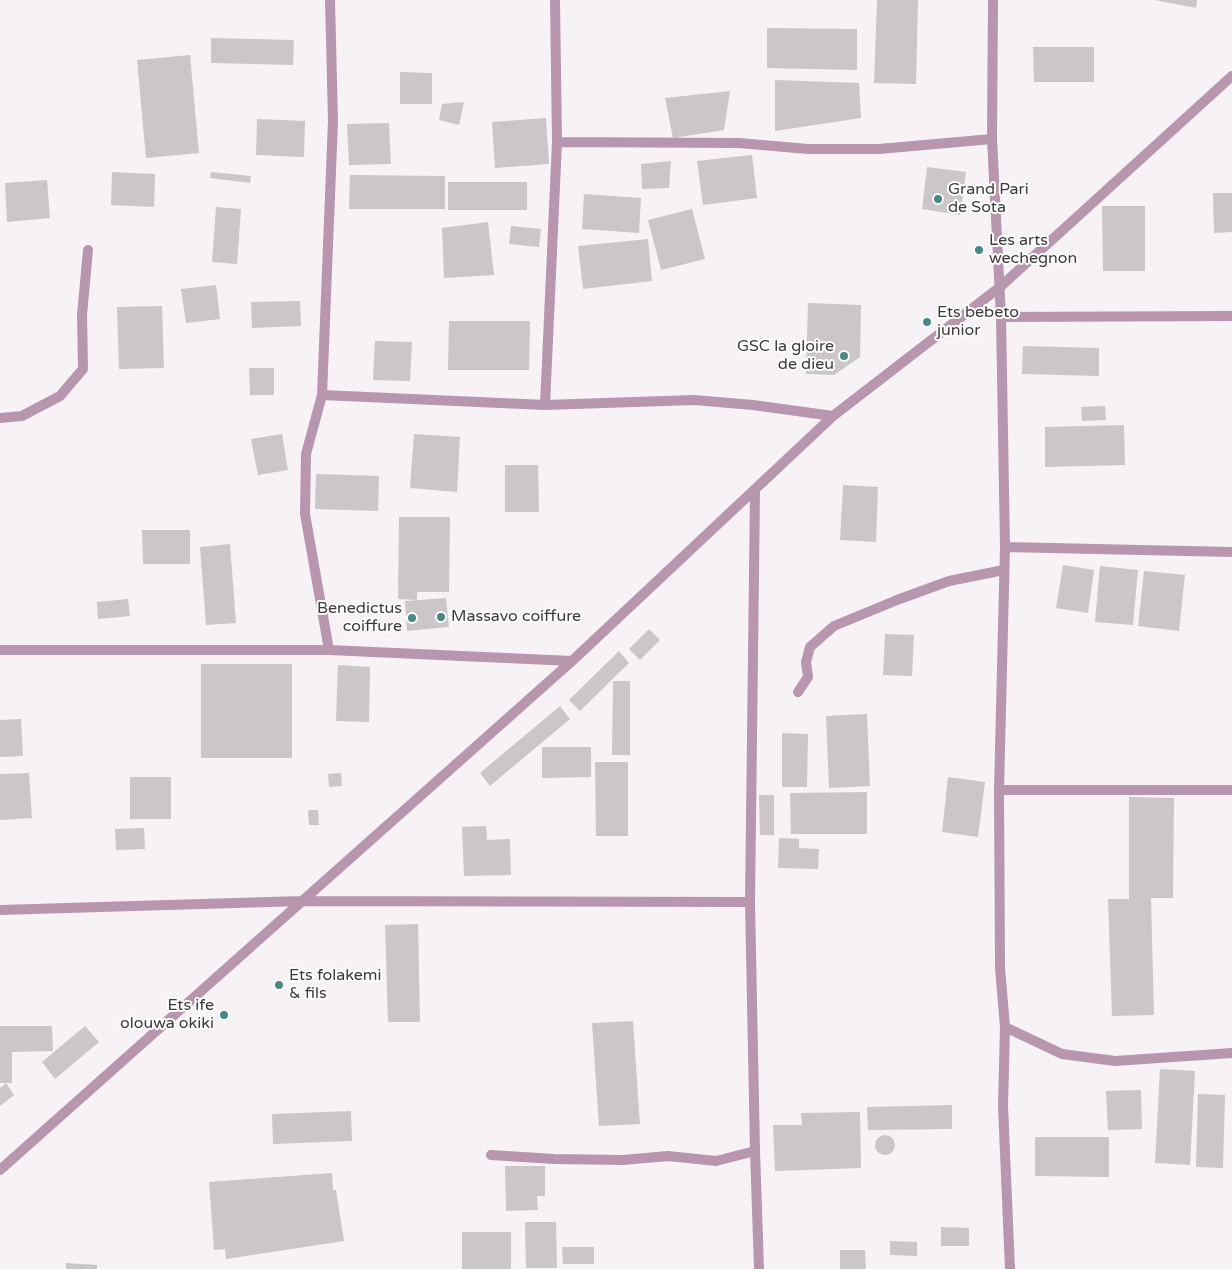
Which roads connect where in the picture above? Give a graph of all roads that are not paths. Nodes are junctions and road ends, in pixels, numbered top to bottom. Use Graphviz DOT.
graph roads {
  1 [pos="330,0"];
  2 [pos="555,0"];
  3 [pos="994,0"];
  4 [pos="1232,76"];
  5 [pos="992,139"];
  6 [pos="557,142"];
  7 [pos="88,250"];
  8 [pos="1000,287"];
  9 [pos="1232,316"];
  10 [pos="1001,317"];
  11 [pos="322,395"];
  12 [pos="545,405"];
  13 [pos="833,416"];
  14 [pos="0,418"];
  15 [pos="756,490"];
  16 [pos="1005,547"];
  17 [pos="1232,552"];
  18 [pos="1004,570"];
  19 [pos="0,650"];
  20 [pos="329,650"];
  21 [pos="572,661"];
  22 [pos="798,692"];
  23 [pos="999,790"];
  24 [pos="1232,790"];
  25 [pos="302,901"];
  26 [pos="750,902"];
  27 [pos="0,910"];
  28 [pos="1005,1027"];
  29 [pos="1232,1053"];
  30 [pos="755,1152"];
  31 [pos="491,1155"];
  32 [pos="0,1170"];
  33 [pos="759,1269"];
  34 [pos="1010,1269"];
  1 -- 11 [label="street"];
  2 -- 6 [label="street"];
  3 -- 5 [label="street"];
  4 -- 8 [label="street"];
  5 -- 6 [label="street"];
  5 -- 8 [label="street"];
  6 -- 12 [label="street"];
  7 -- 14 [label="street"];
  8 -- 10 [label="street"];
  8 -- 13 [label="street"];
  9 -- 10 [label="street"];
  10 -- 16 [label="street"];
  11 -- 12 [label="street"];
  11 -- 20 [label="street"];
  12 -- 13 [label="street"];
  13 -- 15 [label="street"];
  15 -- 21 [label="street"];
  15 -- 26 [label="street"];
  16 -- 17 [label="street"];
  16 -- 18 [label="street"];
  18 -- 22 [label="street"];
  18 -- 23 [label="street"];
  19 -- 20 [label="street"];
  20 -- 21 [label="street"];
  21 -- 25 [label="street"];
  23 -- 24 [label="street"];
  23 -- 28 [label="street"];
  25 -- 26 [label="street"];
  25 -- 27 [label="street"];
  25 -- 32 [label="street"];
  26 -- 30 [label="street"];
  28 -- 29 [label="street"];
  28 -- 34 [label="street"];
  30 -- 31 [label="street"];
  30 -- 33 [label="street"];
}
